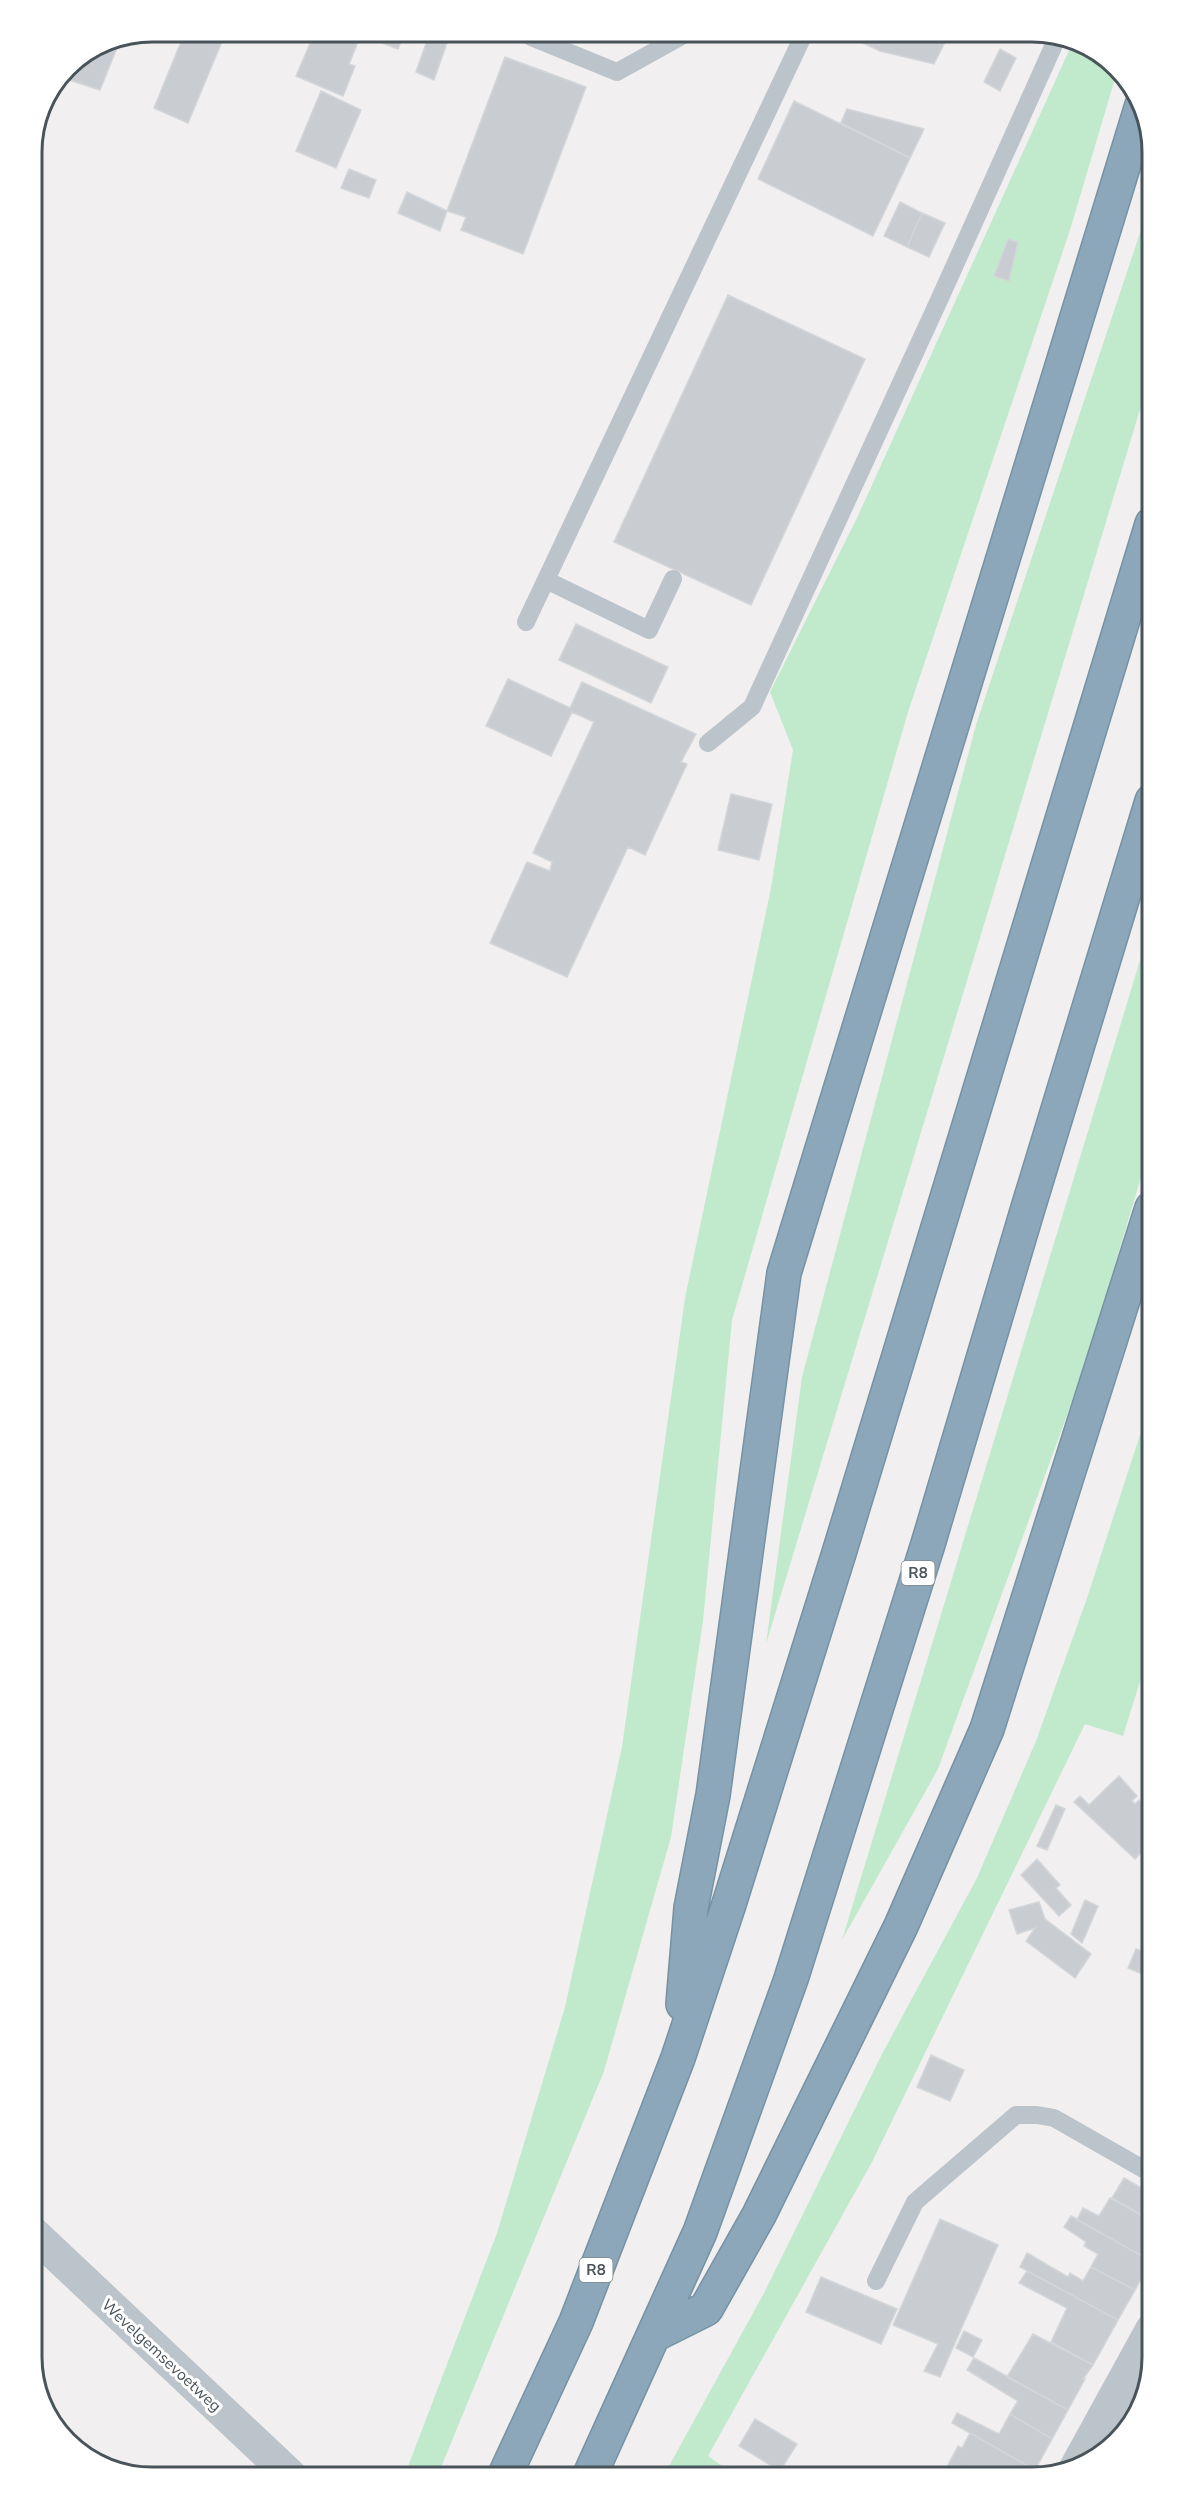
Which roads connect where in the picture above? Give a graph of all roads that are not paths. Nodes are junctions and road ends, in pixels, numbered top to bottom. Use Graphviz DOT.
graph roads {
  1 [pos="545,42"];
  2 [pos="671,42"];
  3 [pos="800,42"];
  4 [pos="1054,44"];
  5 [pos="1137,121"];
  6 [pos="1142,557"];
  7 [pos="673,579"];
  8 [pos="546,580"];
  9 [pos="526,622"];
  10 [pos="708,743"];
  11 [pos="1142,834"];
  12 [pos="1142,1240"];
  13 [pos="678,2058"];
  14 [pos="1142,2168"];
  15 [pos="42,2241"];
  16 [pos="876,2281"];
  17 [pos="654,2335"];
  18 [pos="1142,2347"];
  19 [pos="1084,2453"];
  20 [pos="281,2467"];
  21 [pos="509,2467"];
  22 [pos="594,2467"];
  1 -- 2 [label="lane"];
  3 -- 8 [label="lane"];
  4 -- 10 [label="lane"];
  5 -- 13 [label="highway"];
  6 -- 13 [label="highway, R8"];
  7 -- 8 [label="lane"];
  8 -- 9 [label="lane"];
  11 -- 17 [label="highway, R8"];
  12 -- 17 [label="highway"];
  13 -- 21 [label="highway, R8"];
  14 -- 16 [label="lane"];
  15 -- 20 [label="street, Wevelgemsevoetweg"];
  17 -- 22 [label="highway, R8"];
  18 -- 19 [label="street"];
}
